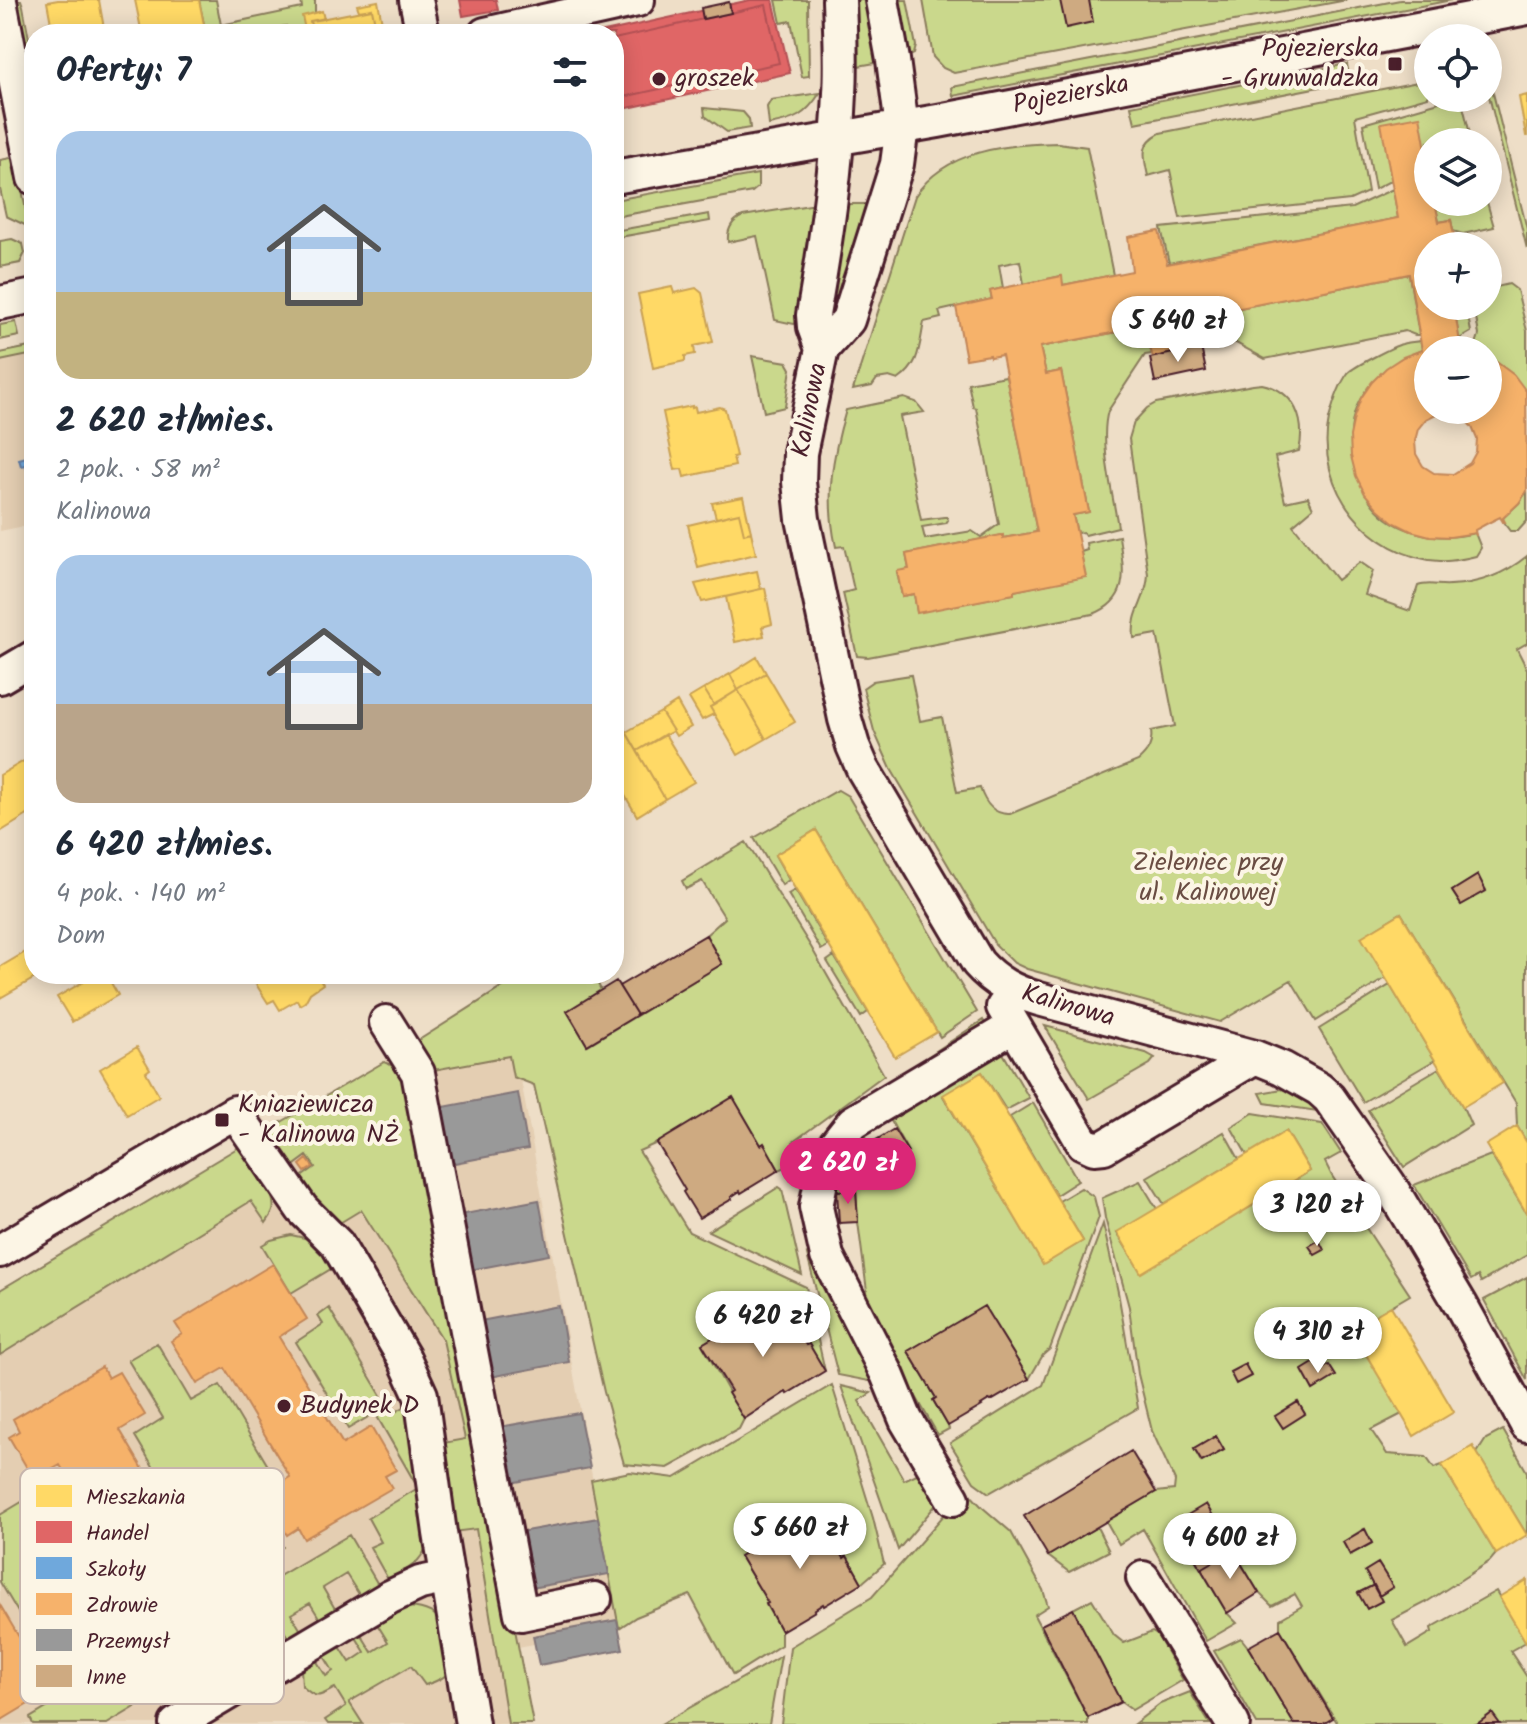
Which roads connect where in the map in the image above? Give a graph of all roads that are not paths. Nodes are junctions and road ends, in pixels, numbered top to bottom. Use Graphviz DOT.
graph roads {
  1 [pos="416,0"];
  2 [pos="638,0"];
  3 [pos="839,0"];
  4 [pos="882,0"];
  5 [pos="0,1"];
  6 [pos="1527,8"];
  7 [pos="421,24"];
  8 [pos="530,24"];
  9 [pos="902,127"];
  10 [pos="837,138"];
  11 [pos="13,143"];
  12 [pos="24,161"];
  13 [pos="624,175"];
  14 [pos="24,298"];
  15 [pos="0,303"];
  16 [pos="822,349"];
  17 [pos="24,663"];
  18 [pos="0,677"];
  19 [pos="978,963"];
  20 [pos="386,1022"];
  21 [pos="1014,1026"];
  22 [pos="1255,1057"];
  23 [pos="0,1251"];
  24 [pos="1527,1425"];
  25 [pos="953,1499"];
  26 [pos="448,1577"];
  27 [pos="1143,1578"];
  28 [pos="595,1599"];
  29 [pos="284,1660"];
  30 [pos="210,1704"];
  31 [pos="176,1724"];
  32 [pos="472,1724"];
  33 [pos="1233,1724"];
  1 -- 7 [label="street"];
  2 -- 8 [label="street"];
  3 -- 10 [label="street, Kalinowa"];
  4 -- 9 [label="street, Kalinowa"];
  5 -- 11 [label="street"];
  6 -- 9 [label="street, Pojezierska"];
  9 -- 10 [label="street, Pojezierska"];
  9 -- 16 [label="street, Kalinowa"];
  10 -- 13 [label="street, Pojezierska"];
  10 -- 16 [label="street, Kalinowa"];
  11 -- 12 [label="street"];
  14 -- 15 [label="street"];
  16 -- 19 [label="street, Kalinowa"];
  17 -- 18 [label="street"];
  19 -- 21 [label="street"];
  19 -- 22 [label="street, Kalinowa"];
  20 -- 28 [label="street"];
  21 -- 22 [label="street"];
  21 -- 25 [label="street"];
  22 -- 24 [label="street, Kalinowa"];
  23 -- 26 [label="street"];
  26 -- 29 [label="street"];
  26 -- 32 [label="street"];
  27 -- 33 [label="street"];
  30 -- 31 [label="street"];
}
